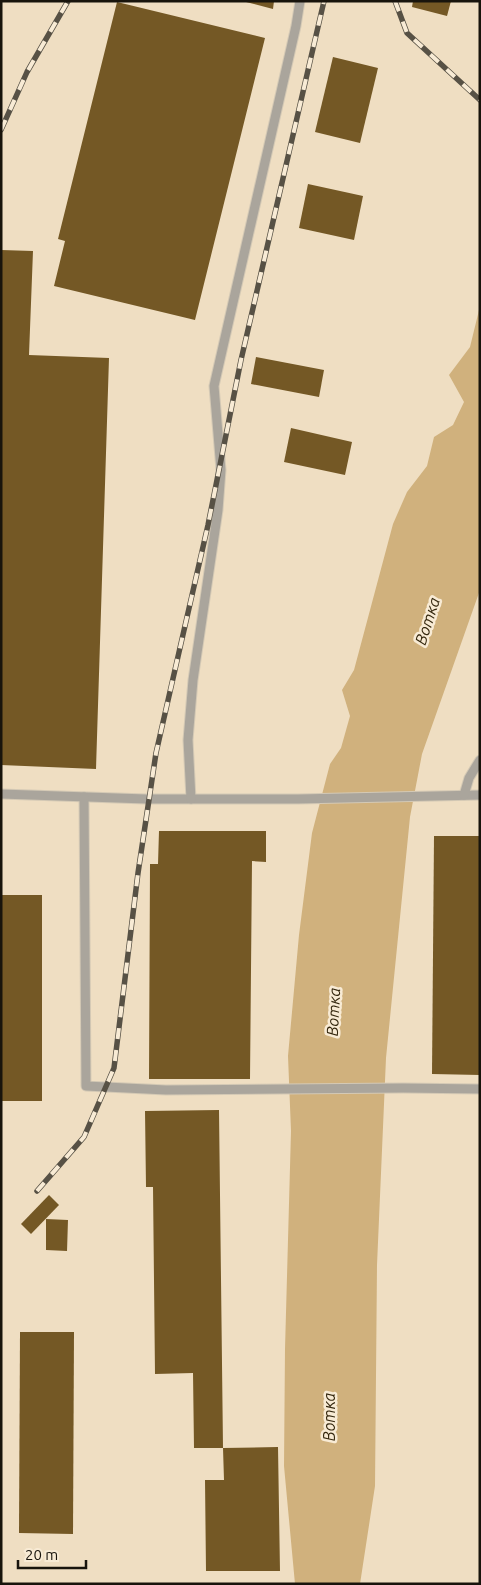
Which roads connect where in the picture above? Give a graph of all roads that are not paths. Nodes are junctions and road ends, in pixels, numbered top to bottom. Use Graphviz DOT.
graph roads {
  1 [pos="300,1"];
  2 [pos="480,760"];
  3 [pos="1,794"];
  4 [pos="480,794"];
  5 [pos="464,795"];
  6 [pos="84,797"];
  7 [pos="191,798"];
  8 [pos="480,1089"];
  1 -- 7 [label="lane"];
  2 -- 5 [label="lane"];
  3 -- 6 [label="lane"];
  4 -- 5 [label="lane"];
  5 -- 7 [label="lane"];
  6 -- 7 [label="lane"];
  6 -- 8 [label="lane"];
}
